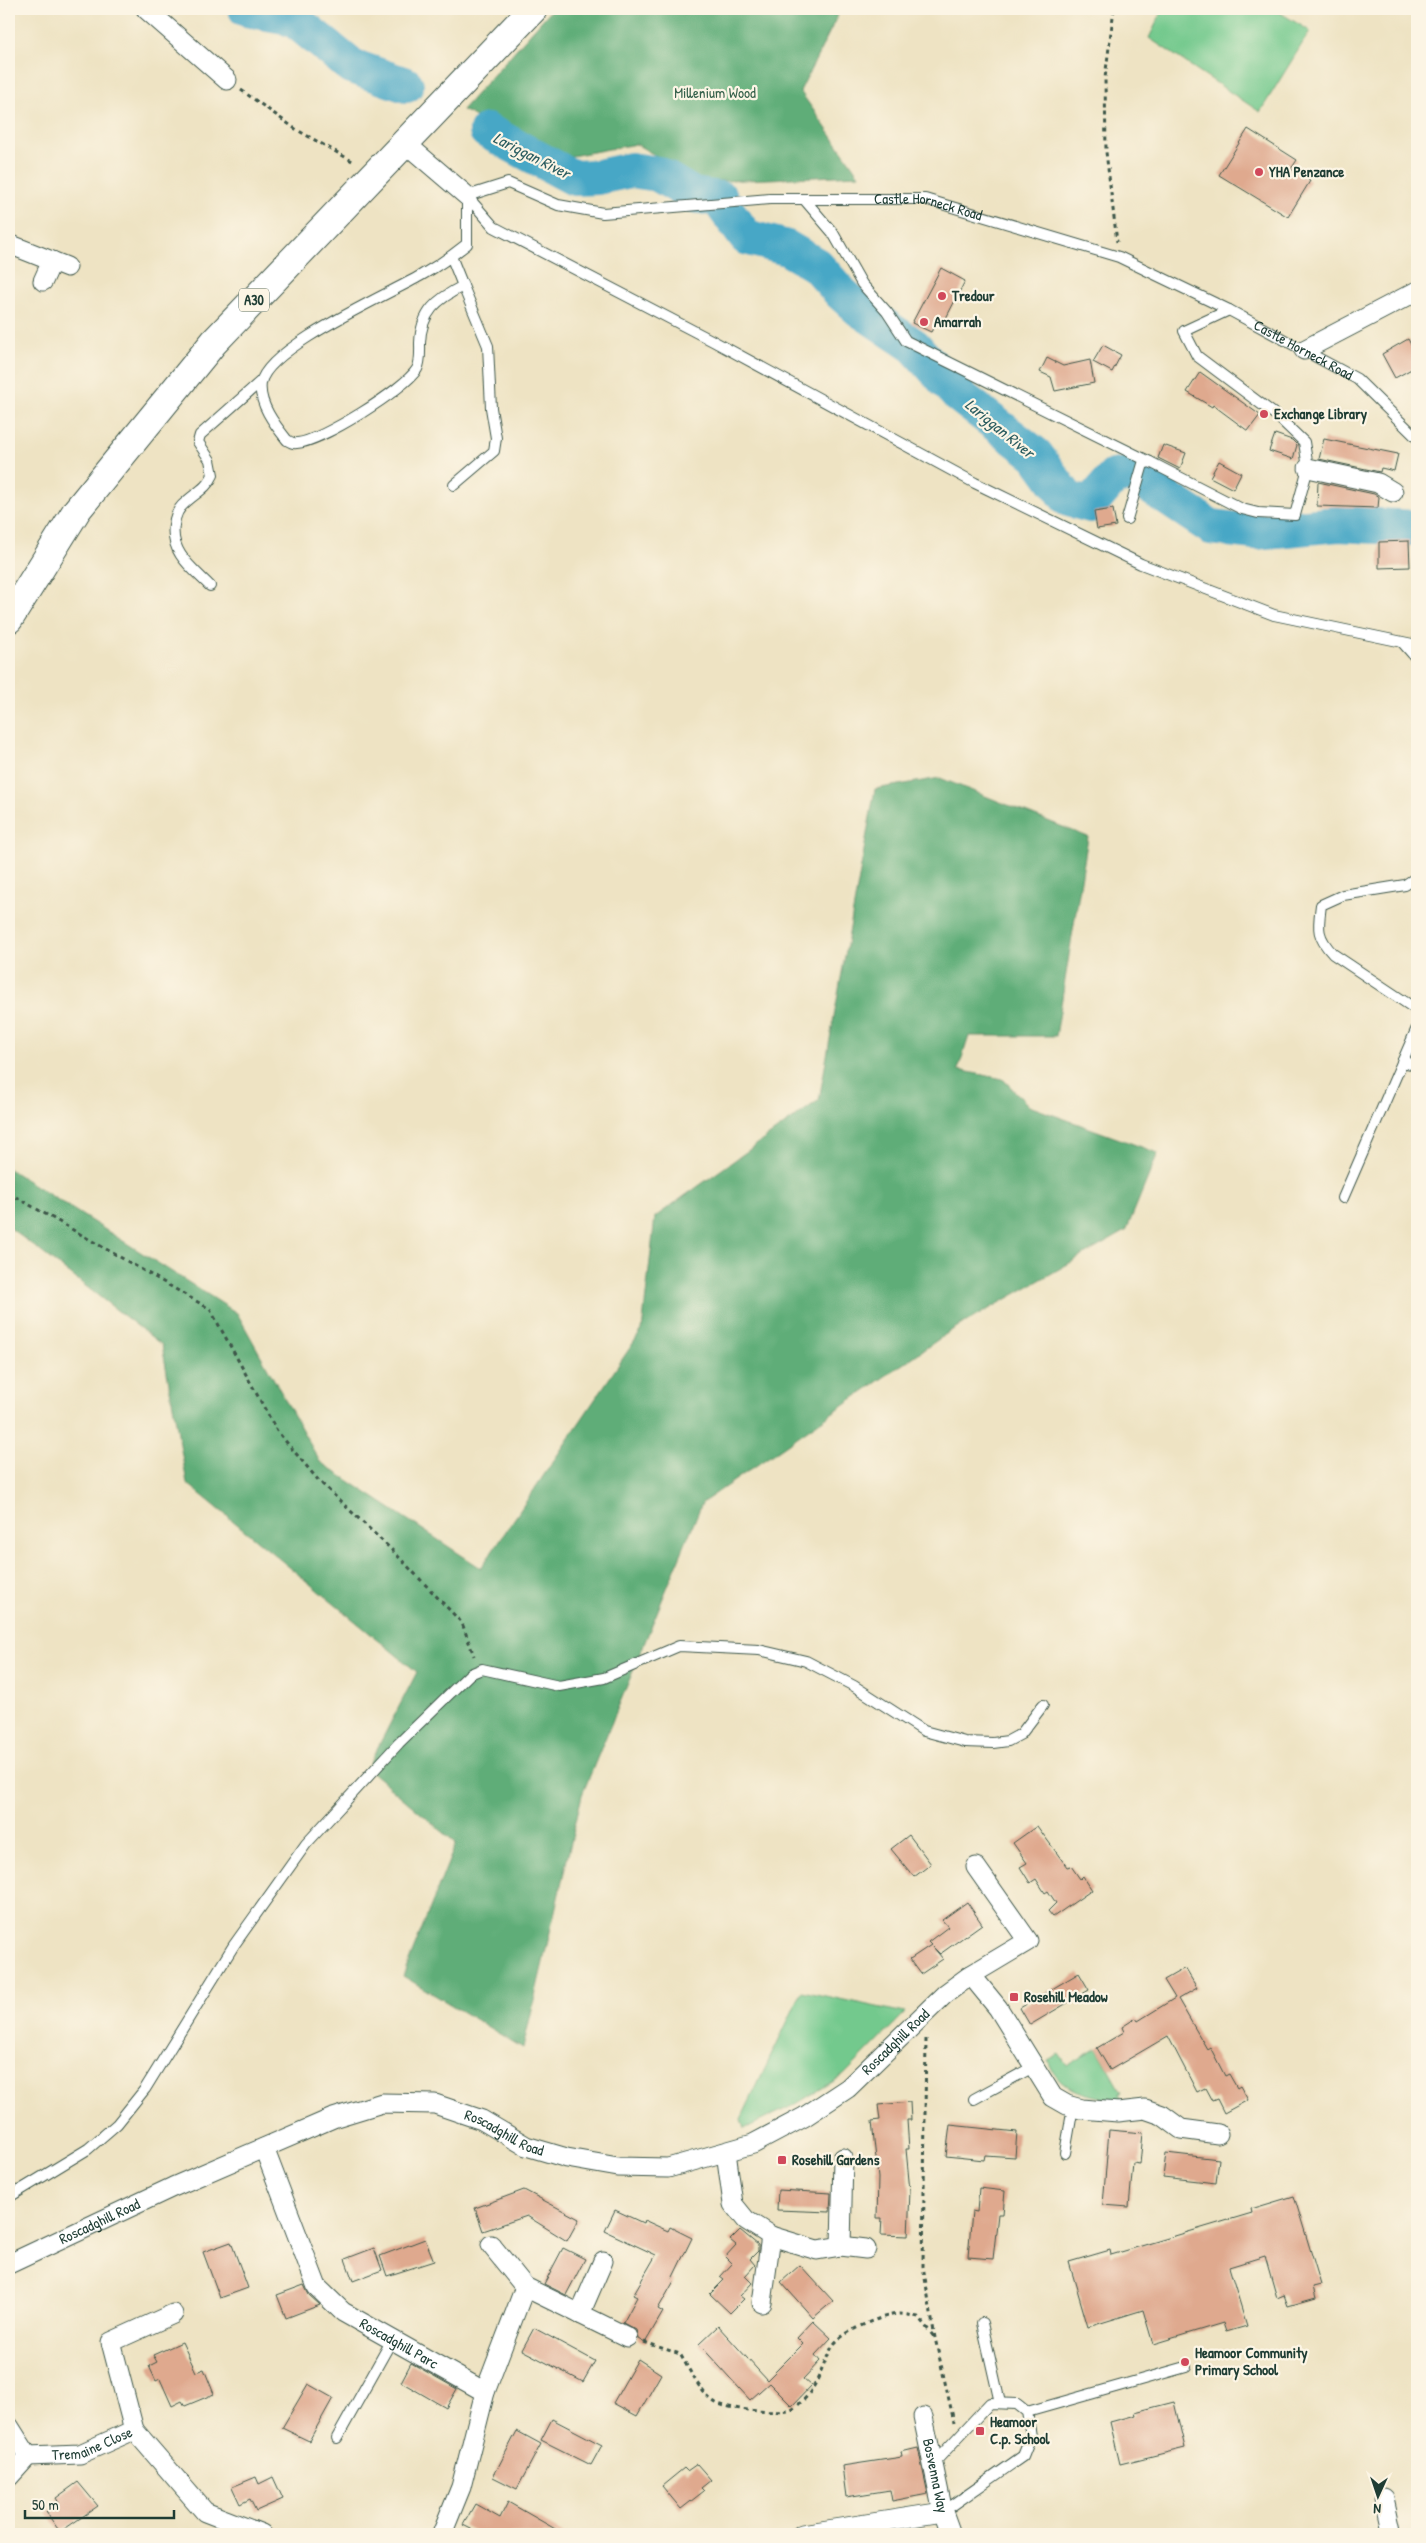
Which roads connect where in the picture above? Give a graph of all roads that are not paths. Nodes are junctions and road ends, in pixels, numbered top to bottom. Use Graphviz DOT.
graph roads {
  1 [pos="146,9"];
  2 [pos="533,9"];
  3 [pos="226,80"];
  4 [pos="405,143"];
  5 [pos="467,196"];
  6 [pos="804,199"];
  7 [pos="9,244"];
  8 [pos="451,256"];
  9 [pos="42,281"];
  10 [pos="463,286"];
  11 [pos="1417,291"];
  12 [pos="1229,310"];
  13 [pos="1304,350"];
  14 [pos="261,381"];
  15 [pos="1417,438"];
  16 [pos="1146,463"];
  17 [pos="1308,468"];
  18 [pos="454,485"];
  19 [pos="1393,492"];
  20 [pos="1127,520"];
  21 [pos="210,586"];
  22 [pos="9,619"];
  23 [pos="1403,643"];
  24 [pos="1417,645"];
  25 [pos="1417,658"];
  26 [pos="1417,877"];
  27 [pos="1417,1010"];
  28 [pos="1417,1028"];
  29 [pos="1402,1062"];
  30 [pos="1417,1065"];
  31 [pos="1343,1198"];
  32 [pos="1043,1705"];
  33 [pos="976,1867"];
  34 [pos="971,1975"];
  35 [pos="1033,2067"];
  36 [pos="974,2099"];
  37 [pos="1073,2106"];
  38 [pos="1218,2134"];
  39 [pos="264,2148"];
  40 [pos="726,2152"];
  41 [pos="1065,2153"];
  42 [pos="844,2158"];
  43 [pos="9,2197"];
  44 [pos="771,2236"];
  45 [pos="491,2245"];
  46 [pos="841,2246"];
  47 [pos="866,2249"];
  48 [pos="603,2260"];
  49 [pos="9,2264"];
  50 [pos="525,2287"];
  51 [pos="762,2303"];
  52 [pos="173,2314"];
  53 [pos="580,2314"];
  54 [pos="982,2323"];
  55 [pos="627,2337"];
  56 [pos="392,2340"];
  57 [pos="1186,2367"];
  58 [pos="485,2392"];
  59 [pos="1000,2403"];
  60 [pos="1028,2412"];
  61 [pos="923,2417"];
  62 [pos="9,2426"];
  63 [pos="134,2430"];
  64 [pos="338,2438"];
  65 [pos="28,2456"];
  66 [pos="933,2464"];
  67 [pos="9,2477"];
  68 [pos="1384,2498"];
  69 [pos="943,2512"];
  70 [pos="262,2534"];
  71 [pos="442,2534"];
  72 [pos="802,2534"];
  73 [pos="951,2534"];
  74 [pos="1392,2534"];
  1 -- 3 [label="street"];
  2 -- 4 [label="highway, A30"];
  4 -- 5 [label="street"];
  4 -- 22 [label="highway, A30"];
  5 -- 6 [label="lane, Castle Horneck Road"];
  5 -- 8 [label="lane"];
  5 -- 23 [label="lane"];
  6 -- 12 [label="lane, Castle Horneck Road"];
  6 -- 16 [label="lane"];
  7 -- 9 [label="street"];
  8 -- 10 [label="lane"];
  8 -- 14 [label="lane"];
  10 -- 14 [label="lane"];
  10 -- 18 [label="lane"];
  11 -- 13 [label="street"];
  12 -- 13 [label="lane, Castle Horneck Road"];
  12 -- 17 [label="lane"];
  13 -- 15 [label="lane, Castle Horneck Road"];
  14 -- 21 [label="lane"];
  16 -- 17 [label="lane"];
  16 -- 20 [label="lane"];
  17 -- 19 [label="street"];
  23 -- 24 [label="lane"];
  23 -- 25 [label="lane"];
  26 -- 27 [label="lane"];
  28 -- 29 [label="lane"];
  29 -- 30 [label="lane"];
  29 -- 31 [label="lane"];
  32 -- 43 [label="lane"];
  33 -- 34 [label="street, Roscadghill Road"];
  34 -- 35 [label="street"];
  34 -- 40 [label="street, Roscadghill Road"];
  35 -- 36 [label="lane"];
  35 -- 37 [label="street"];
  37 -- 38 [label="street"];
  37 -- 41 [label="lane"];
  39 -- 40 [label="street, Roscadghill Road"];
  39 -- 49 [label="street, Roscadghill Road"];
  39 -- 56 [label="street, Roscadghill Parc"];
  40 -- 44 [label="street"];
  42 -- 46 [label="street"];
  44 -- 46 [label="street"];
  44 -- 51 [label="street"];
  45 -- 50 [label="street"];
  46 -- 47 [label="street"];
  48 -- 53 [label="street"];
  50 -- 53 [label="street"];
  50 -- 58 [label="street"];
  52 -- 63 [label="street"];
  53 -- 55 [label="street"];
  54 -- 59 [label="lane"];
  56 -- 58 [label="street, Roscadghill Parc"];
  56 -- 64 [label="lane"];
  57 -- 60 [label="lane"];
  58 -- 71 [label="street"];
  59 -- 60 [label="lane"];
  59 -- 66 [label="lane"];
  60 -- 69 [label="lane"];
  61 -- 66 [label="street, Bosvenna Way"];
  62 -- 65 [label="street"];
  63 -- 65 [label="street, Tremaine Close"];
  63 -- 70 [label="street, Tremaine Close"];
  65 -- 67 [label="street"];
  66 -- 69 [label="street, Bosvenna Way"];
  68 -- 74 [label="street"];
  69 -- 72 [label="street"];
  69 -- 73 [label="street, Bosvenna Way"];
}
